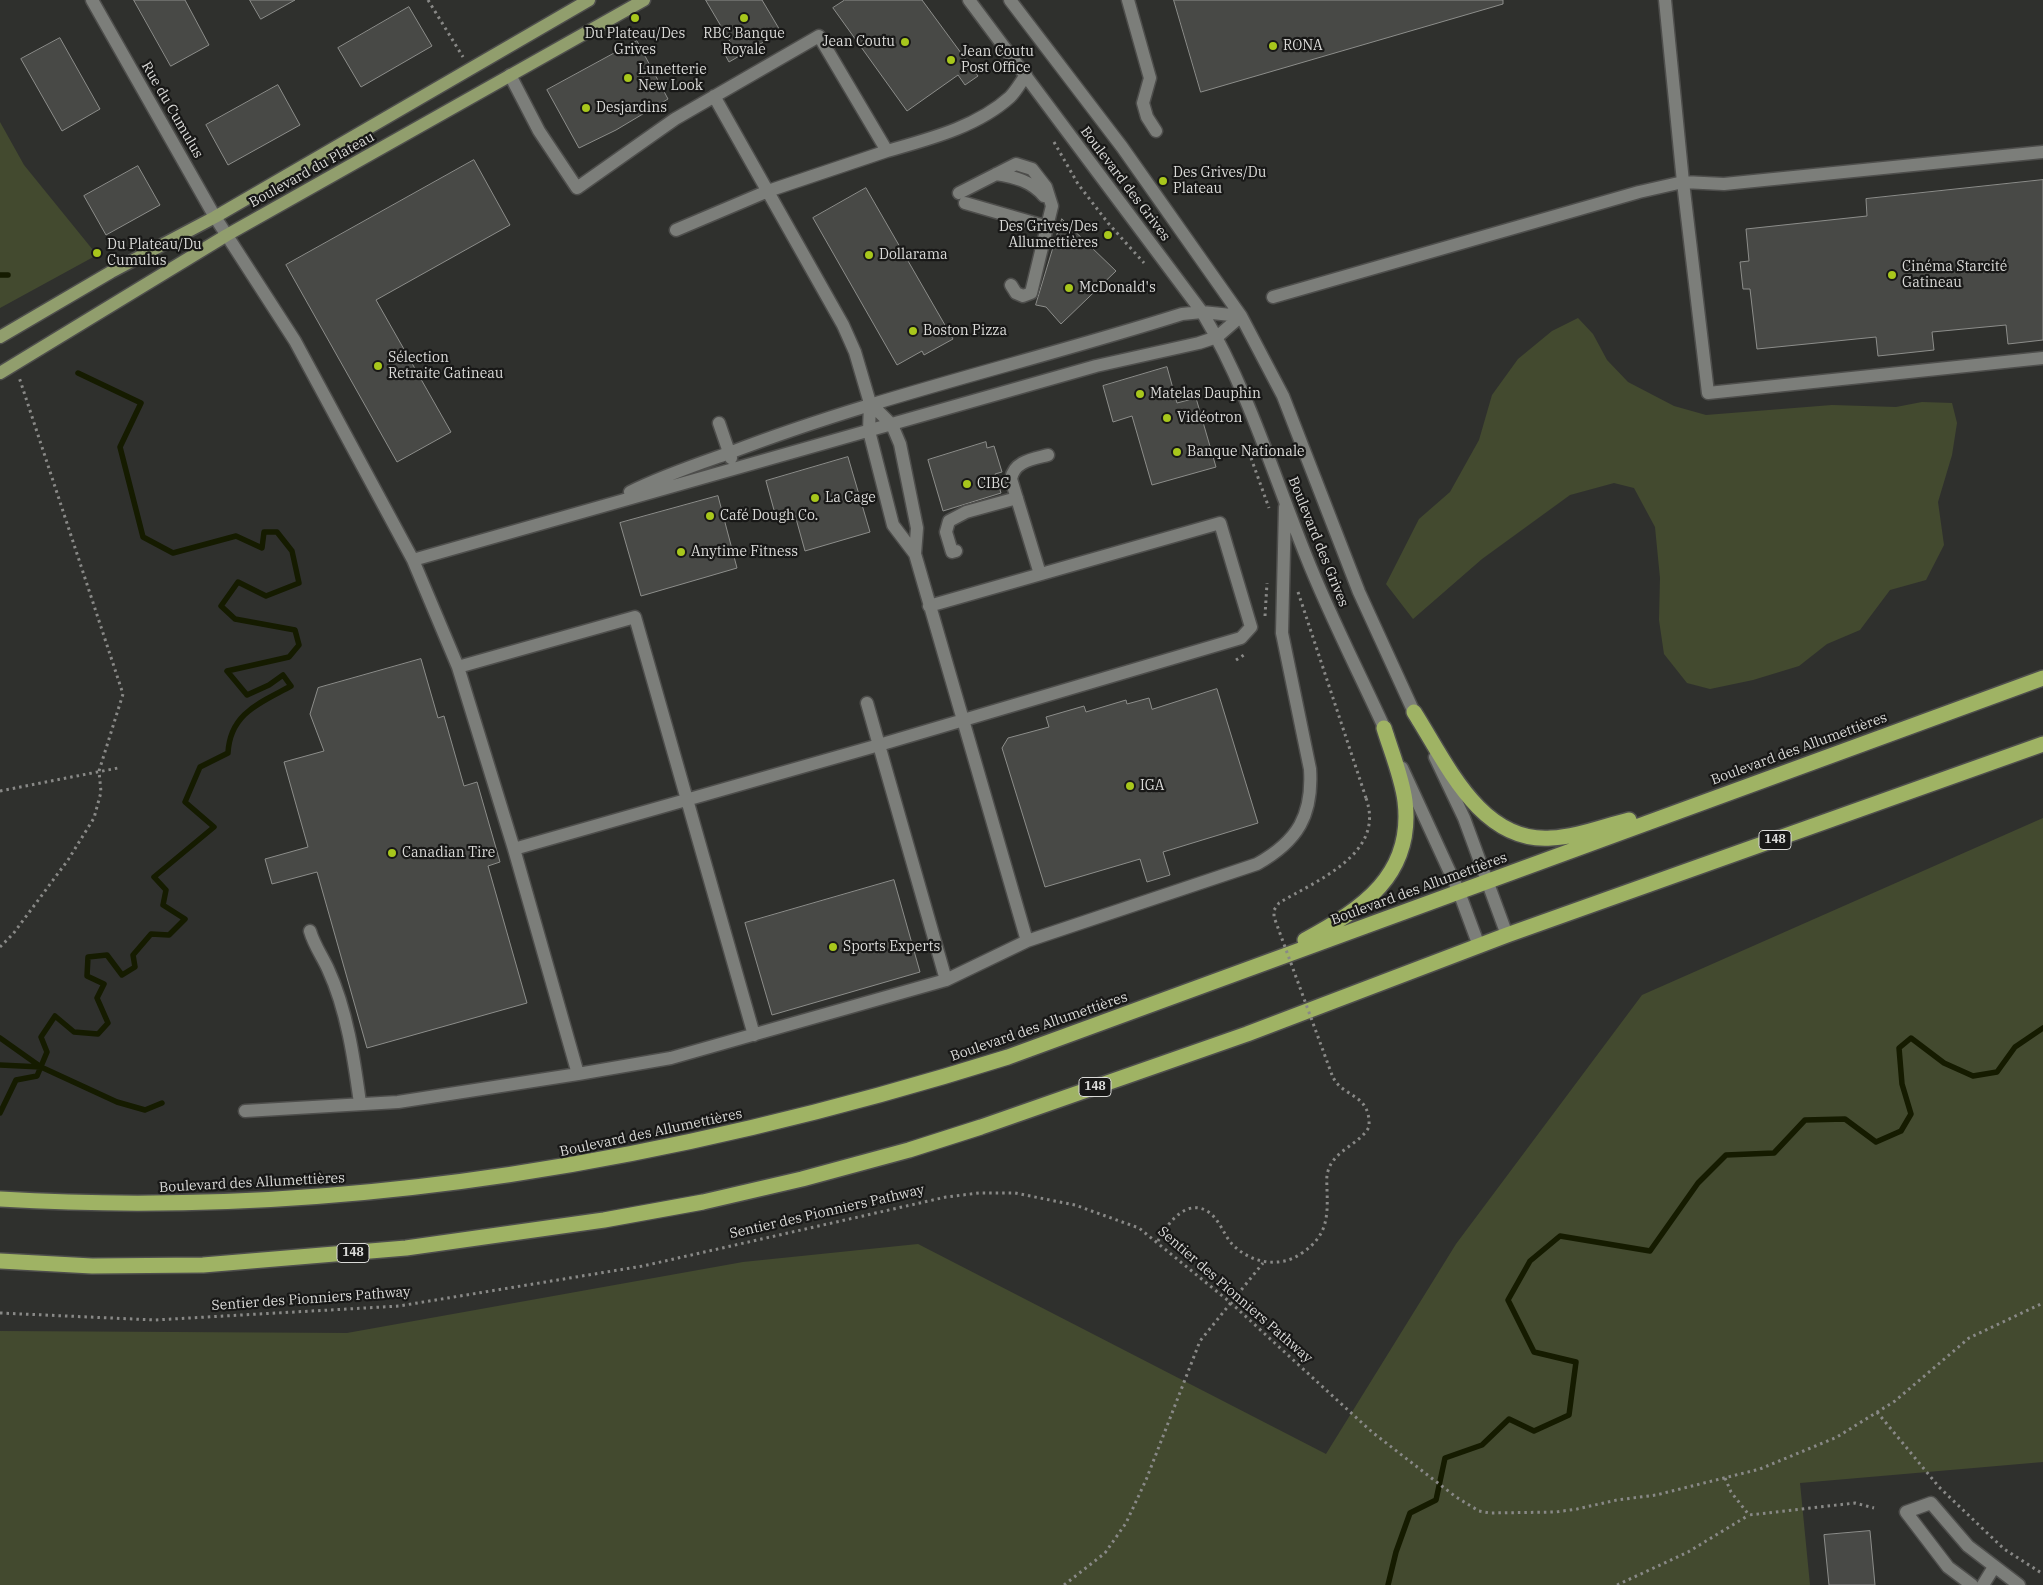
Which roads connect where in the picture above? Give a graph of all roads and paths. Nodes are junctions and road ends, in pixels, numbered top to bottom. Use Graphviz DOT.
graph roads {
  1 [pos="92,0"];
  2 [pos="428,0"];
  3 [pos="588,0"];
  4 [pos="644,0"];
  5 [pos="969,0"];
  6 [pos="1010,0"];
  7 [pos="1128,0"];
  8 [pos="1665,0"];
  9 [pos="473,68"];
  10 [pos="510,75"];
  11 [pos="1026,75"];
  12 [pos="714,96"];
  13 [pos="1156,131"];
  14 [pos="1053,140"];
  15 [pos="887,151"];
  16 [pos="2043,152"];
  17 [pos="1683,182"];
  18 [pos="768,191"];
  19 [pos="215,217"];
  20 [pos="1048,227"];
  21 [pos="676,230"];
  22 [pos="227,235"];
  23 [pos="1146,264"];
  24 [pos="1011,285"];
  25 [pos="1274,298"];
  26 [pos="1202,312"];
  27 [pos="1241,316"];
  28 [pos="0,337"];
  29 [pos="1217,337"];
  30 [pos="2043,358"];
  31 [pos="14,365"];
  32 [pos="0,373"];
  33 [pos="870,403"];
  34 [pos="719,423"];
  35 [pos="892,425"];
  36 [pos="869,431"];
  37 [pos="730,452"];
  38 [pos="1048,455"];
  39 [pos="734,469"];
  40 [pos="1017,498"];
  41 [pos="1285,502"];
  42 [pos="603,506"];
  43 [pos="956,550"];
  44 [pos="915,554"];
  45 [pos="412,560"];
  46 [pos="1040,574"];
  47 [pos="1267,580"];
  48 [pos="929,606"];
  49 [pos="1265,619"];
  50 [pos="1255,648"];
  51 [pos="1236,660"];
  52 [pos="458,667"];
  53 [pos="2043,678"];
  54 [pos="867,703"];
  55 [pos="1414,712"];
  56 [pos="964,720"];
  57 [pos="1384,728"];
  58 [pos="2043,744"];
  59 [pos="879,745"];
  60 [pos="118,768"];
  61 [pos="99,771"];
  62 [pos="0,791"];
  63 [pos="1366,798"];
  64 [pos="1708,799"];
  65 [pos="687,800"];
  66 [pos="514,849"];
  67 [pos="1487,882"];
  68 [pos="1459,892"];
  69 [pos="310,931"];
  70 [pos="1507,936"];
  71 [pos="1027,941"];
  72 [pos="1480,946"];
  73 [pos="0,947"];
  74 [pos="1262,963"];
  75 [pos="946,980"];
  76 [pos="754,1035"];
  77 [pos="578,1074"];
  78 [pos="360,1103"];
  79 [pos="245,1111"];
  80 [pos="0,1199"];
  81 [pos="1158,1241"];
  82 [pos="0,1261"];
  83 [pos="1263,1263"];
  84 [pos="1231,1303"];
  85 [pos="2043,1303"];
  86 [pos="0,1313"];
  87 [pos="1878,1412"];
  88 [pos="1725,1478"];
  89 [pos="1874,1508"];
  90 [pos="1749,1515"];
  91 [pos="1994,1567"];
  92 [pos="2043,1574"];
  93 [pos="1064,1585"];
  94 [pos="1617,1585"];
  95 [pos="1972,1585"];
  96 [pos="1983,1585"];
  97 [pos="2019,1585"];
  1 -- 19 [label="street, Rue du Cumulus"];
  2 -- 9 [label="path"];
  3 -- 9 [label="main road, Boulevard du Plateau"];
  4 -- 10 [label="main road, Boulevard du Plateau"];
  5 -- 11 [label="street, Boulevard des Grives"];
  6 -- 27 [label="street, Boulevard des Grives"];
  7 -- 13 [label="street"];
  8 -- 17 [label="street"];
  9 -- 19 [label="main road, Boulevard du Plateau"];
  10 -- 12 [label="street"];
  10 -- 22 [label="main road, Boulevard du Plateau"];
  11 -- 15 [label="street"];
  11 -- 26 [label="street, Boulevard des Grives"];
  12 -- 15 [label="street"];
  12 -- 18 [label="street"];
  14 -- 23 [label="path"];
  15 -- 18 [label="street"];
  16 -- 17 [label="street"];
  17 -- 25 [label="street"];
  17 -- 30 [label="street"];
  18 -- 21 [label="street"];
  18 -- 33 [label="street"];
  19 -- 22 [label="street, Rue du Cumulus"];
  19 -- 28 [label="main road, Boulevard du Plateau"];
  20 -- 20 [label="street"];
  20 -- 24 [label="street"];
  22 -- 31 [label="main road, Boulevard du Plateau"];
  22 -- 45 [label="street, Rue du Cumulus"];
  26 -- 27 [label="street"];
  26 -- 29 [label="street, Boulevard des Grives"];
  26 -- 33 [label="street"];
  27 -- 29 [label="street"];
  27 -- 55 [label="street, Boulevard des Grives"];
  29 -- 35 [label="street"];
  29 -- 41 [label="street, Boulevard des Grives"];
  31 -- 32 [label="main road, Boulevard du Plateau"];
  31 -- 61 [label="path"];
  33 -- 35 [label="street"];
  33 -- 36 [label="street"];
  33 -- 37 [label="street"];
  34 -- 37 [label="street"];
  35 -- 36 [label="street"];
  35 -- 44 [label="street"];
  36 -- 39 [label="street"];
  36 -- 44 [label="street"];
  37 -- 39 [label="street"];
  37 -- 42 [label="street"];
  38 -- 40 [label="street"];
  39 -- 42 [label="street"];
  40 -- 43 [label="street"];
  40 -- 46 [label="street"];
  41 -- 57 [label="street, Boulevard des Grives"];
  41 -- 71 [label="street"];
  42 -- 45 [label="street"];
  44 -- 48 [label="street"];
  45 -- 52 [label="street, Rue du Cumulus"];
  46 -- 48 [label="street"];
  46 -- 56 [label="street"];
  47 -- 49 [label="path"];
  48 -- 56 [label="street"];
  50 -- 51 [label="path"];
  52 -- 65 [label="street"];
  52 -- 66 [label="street, Rue du Cumulus"];
  53 -- 64 [label="highway, Boulevard des Allumettières"];
  54 -- 59 [label="street"];
  55 -- 64 [label="highway"];
  55 -- 67 [label="street, Boulevard des Grives"];
  56 -- 59 [label="street"];
  56 -- 71 [label="street"];
  57 -- 68 [label="street, Boulevard des Grives"];
  57 -- 74 [label="highway"];
  58 -- 70 [label="highway, 148"];
  59 -- 65 [label="street"];
  59 -- 75 [label="street"];
  60 -- 61 [label="path"];
  61 -- 62 [label="path"];
  61 -- 73 [label="path"];
  63 -- 83 [label="path, bridge"];
  64 -- 67 [label="highway, Boulevard des Allumettières"];
  65 -- 66 [label="street"];
  65 -- 76 [label="street"];
  66 -- 77 [label="street, Rue du Cumulus"];
  67 -- 68 [label="highway, Boulevard des Allumettières"];
  67 -- 70 [label="street, Boulevard des Grives"];
  68 -- 72 [label="street, Boulevard des Grives"];
  68 -- 74 [label="highway, Boulevard des Allumettières"];
  69 -- 78 [label="street"];
  70 -- 72 [label="highway, 148"];
  71 -- 75 [label="street"];
  72 -- 82 [label="highway, 148"];
  74 -- 80 [label="highway, Boulevard des Allumettières"];
  75 -- 76 [label="street"];
  76 -- 77 [label="street"];
  77 -- 78 [label="street"];
  78 -- 79 [label="street"];
  81 -- 83 [label="path"];
  81 -- 84 [label="path, Sentier des Pionniers Pathway"];
  81 -- 86 [label="path, Sentier des Pionniers Pathway"];
  83 -- 84 [label="path"];
  84 -- 88 [label="path, Sentier des Pionniers Pathway"];
  84 -- 93 [label="path"];
  85 -- 87 [label="path, Sentier des Pionniers Pathway"];
  87 -- 88 [label="path, Sentier des Pionniers Pathway"];
  87 -- 92 [label="path"];
  88 -- 90 [label="path"];
  89 -- 90 [label="path"];
  90 -- 94 [label="path"];
  91 -- 95 [label="street"];
  91 -- 96 [label="street"];
  91 -- 97 [label="street"];
}
